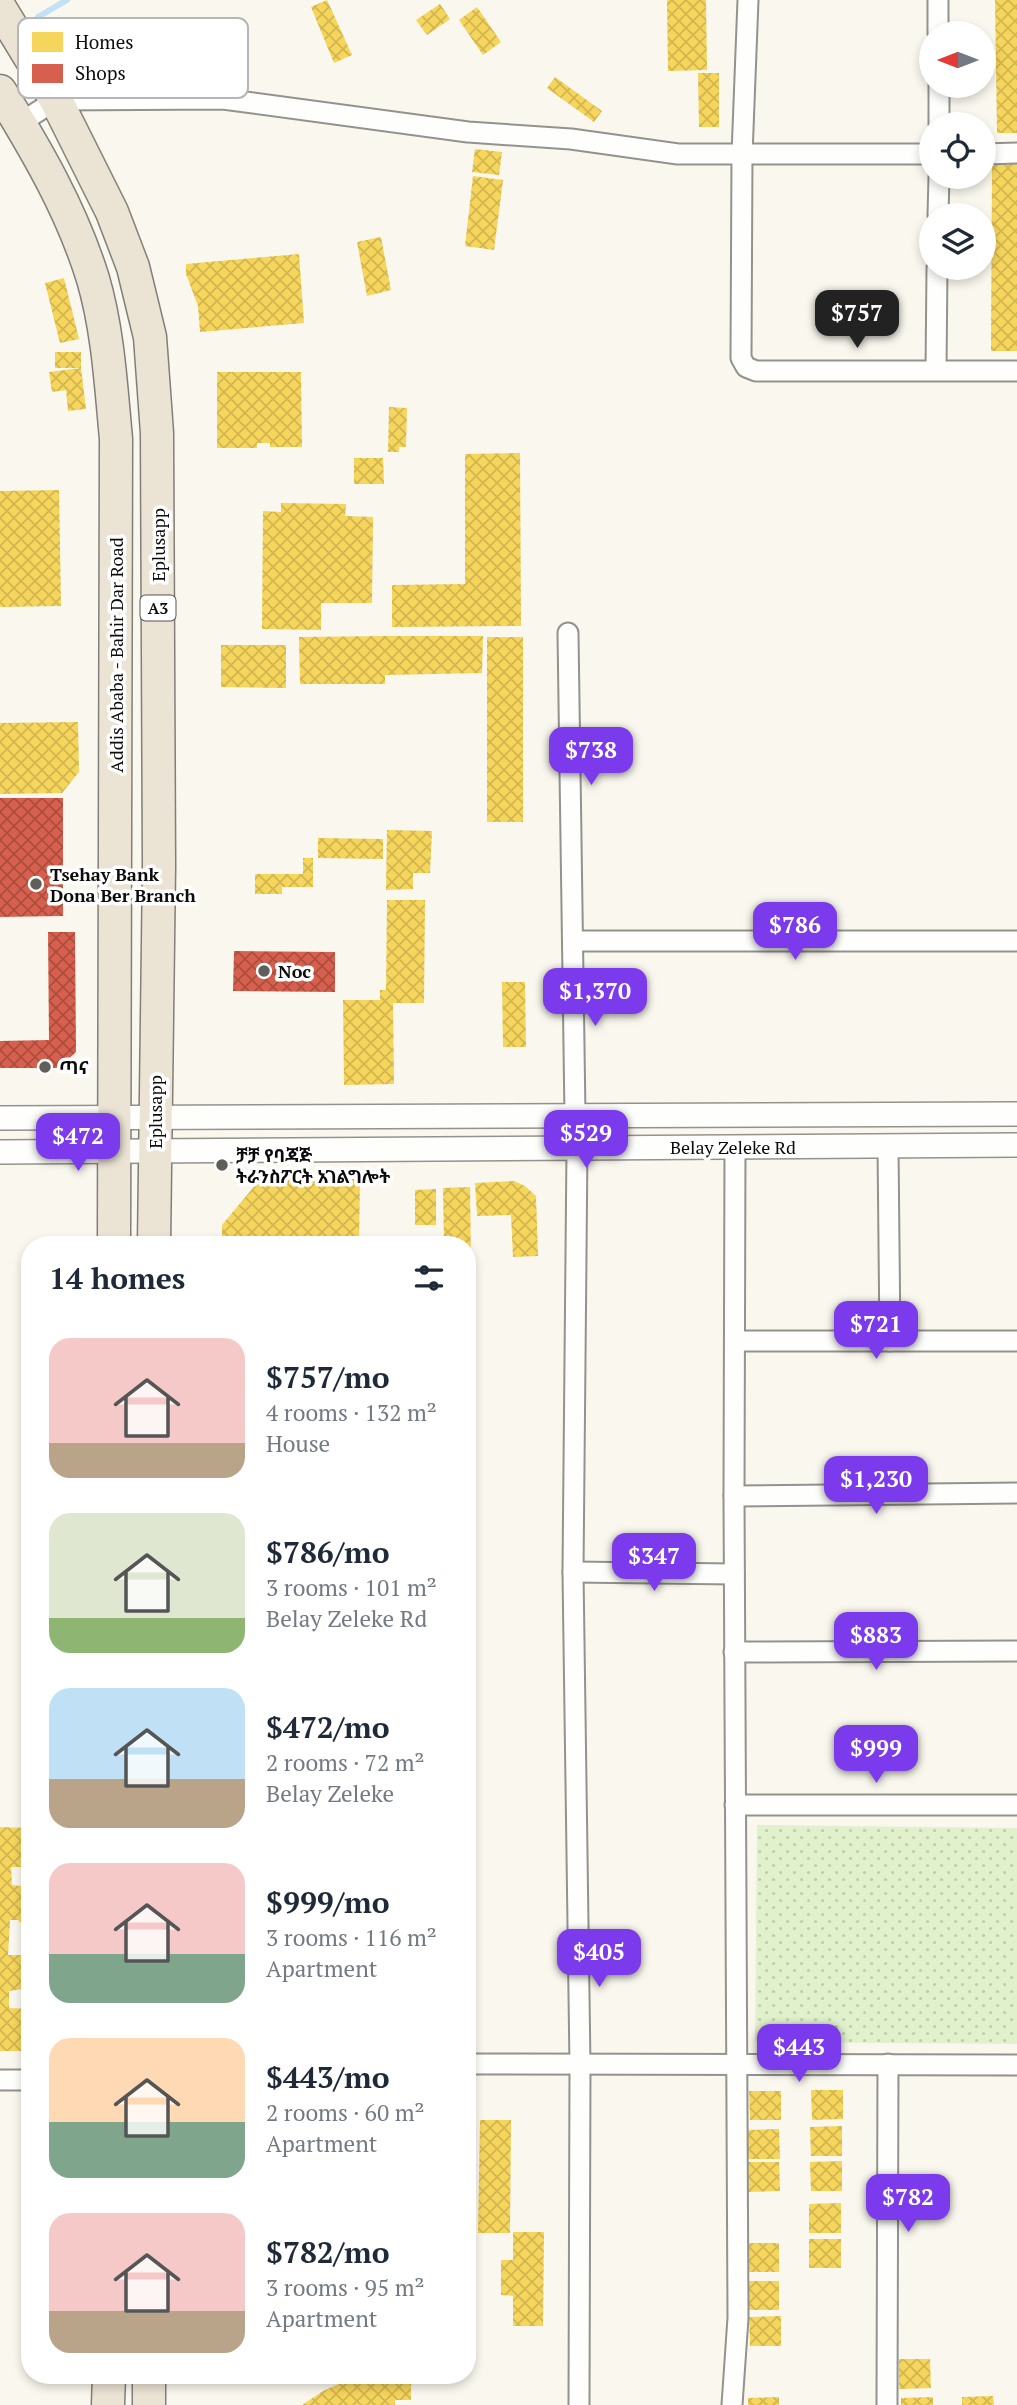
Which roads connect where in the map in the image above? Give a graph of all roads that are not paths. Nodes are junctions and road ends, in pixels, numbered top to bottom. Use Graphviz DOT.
graph roads {
  1 [pos="748,0"];
  2 [pos="938,0"];
  3 [pos="0,8"];
  4 [pos="939,21"];
  5 [pos="18,38"];
  6 [pos="0,91"];
  7 [pos="56,100"];
  8 [pos="20,123"];
  9 [pos="1017,153"];
  10 [pos="919,154"];
  11 [pos="996,154"];
  12 [pos="742,155"];
  13 [pos="937,280"];
  14 [pos="936,370"];
  15 [pos="1017,371"];
  16 [pos="568,633"];
  17 [pos="574,941"];
  18 [pos="1017,941"];
  19 [pos="1017,1114"];
  20 [pos="575,1115"];
  21 [pos="888,1115"];
  22 [pos="155,1116"];
  23 [pos="114,1117"];
  24 [pos="0,1118"];
  25 [pos="1017,1145"];
  26 [pos="888,1146"];
  27 [pos="735,1147"];
  28 [pos="577,1148"];
  29 [pos="155,1150"];
  30 [pos="114,1151"];
  31 [pos="0,1152"];
  32 [pos="114,1236"];
  33 [pos="155,1236"];
  34 [pos="890,1340"];
  35 [pos="735,1341"];
  36 [pos="1017,1341"];
  37 [pos="1017,1493"];
  38 [pos="734,1496"];
  39 [pos="573,1572"];
  40 [pos="734,1574"];
  41 [pos="1017,1651"];
  42 [pos="734,1652"];
  43 [pos="735,1805"];
  44 [pos="1017,1805"];
  45 [pos="476,2064"];
  46 [pos="888,2064"];
  47 [pos="580,2065"];
  48 [pos="737,2065"];
  49 [pos="1017,2065"];
  50 [pos="0,2080"];
  51 [pos="21,2080"];
  52 [pos="109,2384"];
  53 [pos="149,2384"];
  54 [pos="108,2405"];
  55 [pos="149,2405"];
  56 [pos="579,2405"];
  57 [pos="732,2405"];
  58 [pos="887,2405"];
  1 -- 12 [label="street"];
  2 -- 4 [label="street"];
  3 -- 5 [label="highway, Eplusapp / A3"];
  6 -- 8 [label="highway, Addis Ababa - Bahir Dar Road / A3"];
  7 -- 8 [label="street"];
  7 -- 12 [label="street"];
  7 -- 22 [label="highway, Eplusapp / A3"];
  8 -- 23 [label="highway, Addis Ababa - Bahir Dar Road / A3"];
  9 -- 11 [label="street"];
  10 -- 12 [label="street"];
  12 -- 14 [label="street"];
  13 -- 14 [label="street"];
  14 -- 15 [label="street"];
  16 -- 17 [label="street"];
  17 -- 18 [label="street"];
  17 -- 20 [label="street"];
  19 -- 21 [label="street, Belay Zeleke Rd"];
  20 -- 21 [label="street, Belay Zeleke Rd"];
  20 -- 22 [label="street, Belay Zeleke Rd"];
  20 -- 28 [label="street"];
  21 -- 26 [label="street"];
  22 -- 23 [label="street, Belay Zeleke Rd"];
  22 -- 29 [label="highway, Eplusapp / A3"];
  23 -- 24 [label="street, Belay Zeleke Rd"];
  23 -- 30 [label="highway, Addis Ababa - Bahir Dar Road / A3"];
  25 -- 26 [label="street, Belay Zeleke Rd"];
  26 -- 27 [label="street, Belay Zeleke Rd"];
  26 -- 34 [label="street"];
  27 -- 28 [label="street, Belay Zeleke Rd"];
  27 -- 35 [label="street"];
  28 -- 29 [label="street, Belay Zeleke Rd"];
  28 -- 39 [label="street"];
  29 -- 30 [label="street, Belay Zeleke Rd"];
  29 -- 33 [label="highway, Eplusapp / A3"];
  30 -- 31 [label="street, Belay Zeleke Rd"];
  30 -- 32 [label="highway, Addis Ababa - Bahir Dar Road / A3"];
  34 -- 35 [label="street"];
  34 -- 36 [label="street"];
  35 -- 38 [label="street"];
  37 -- 38 [label="street"];
  38 -- 40 [label="street"];
  39 -- 40 [label="street"];
  39 -- 47 [label="street"];
  40 -- 42 [label="street"];
  41 -- 42 [label="street"];
  42 -- 43 [label="street"];
  43 -- 44 [label="street"];
  43 -- 48 [label="street"];
  45 -- 47 [label="street"];
  46 -- 48 [label="street"];
  46 -- 49 [label="street"];
  46 -- 58 [label="street"];
  47 -- 48 [label="street"];
  47 -- 56 [label="street"];
  48 -- 57 [label="street"];
  50 -- 51 [label="street"];
  52 -- 54 [label="highway"];
  53 -- 55 [label="highway"];
}
